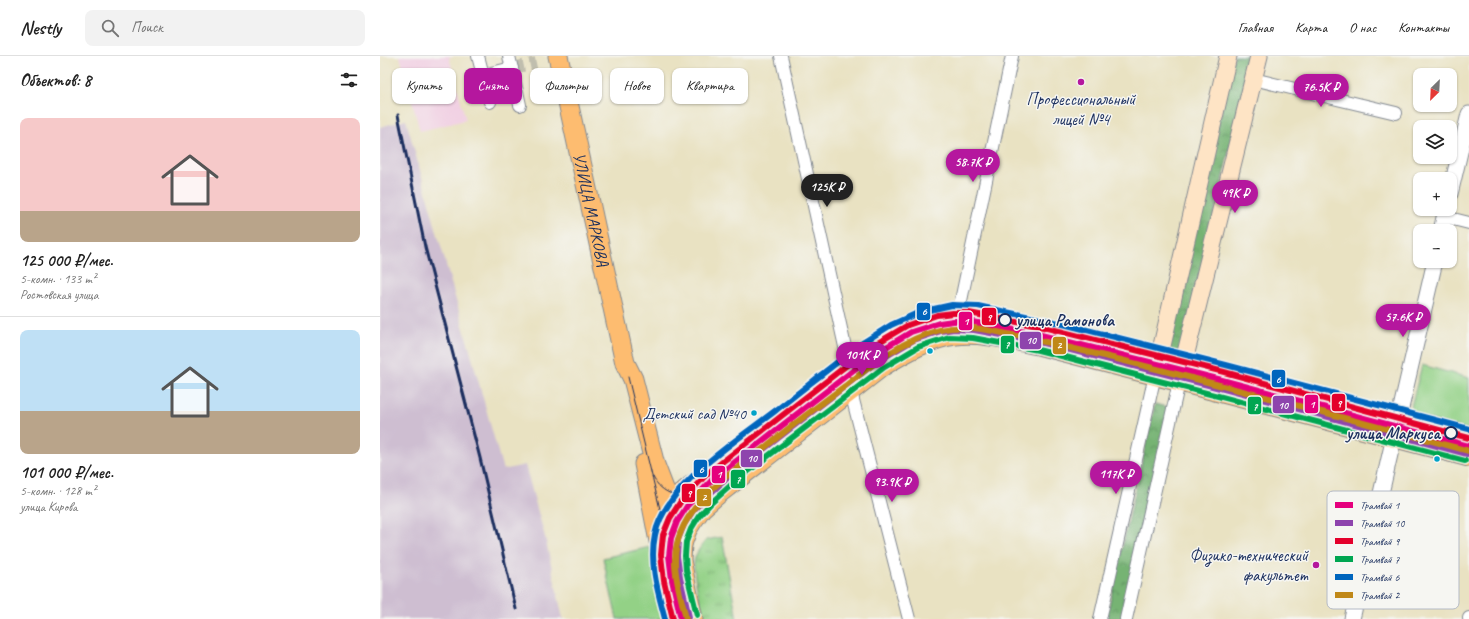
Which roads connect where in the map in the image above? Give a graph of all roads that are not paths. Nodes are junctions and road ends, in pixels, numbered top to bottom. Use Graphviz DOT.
graph roads {
  1 [pos="478,56"];
  2 [pos="509,56"];
  3 [pos="558,56"];
  4 [pos="781,56"];
  5 [pos="1012,56"];
  6 [pos="1228,56"];
  7 [pos="1259,56"];
  8 [pos="481,68"];
  9 [pos="512,68"];
  10 [pos="1253,79"];
  11 [pos="1396,113"];
  12 [pos="1468,123"];
  13 [pos="1456,172"];
  14 [pos="1444,219"];
  15 [pos="1469,223"];
  16 [pos="1433,268"];
  17 [pos="958,315"];
  18 [pos="626,363"];
  19 [pos="849,364"];
  20 [pos="1157,367"];
  21 [pos="1181,373"];
  22 [pos="852,391"];
  23 [pos="1396,429"];
  24 [pos="1469,440"];
  25 [pos="1469,457"];
  26 [pos="655,465"];
  27 [pos="698,479"];
  28 [pos="1382,491"];
  29 [pos="670,504"];
  30 [pos="656,525"];
  31 [pos="682,544"];
  32 [pos="1354,609"];
  33 [pos="674,619"];
  34 [pos="693,619"];
  35 [pos="909,619"];
  36 [pos="1100,619"];
  37 [pos="1126,619"];
  38 [pos="1352,619"];
  1 -- 8 [label="street"];
  2 -- 9 [label="street"];
  3 -- 18 [label="main road, УЛИЦА МАРКОВА"];
  4 -- 19 [label="street"];
  5 -- 17 [label="street"];
  6 -- 20 [label="main road"];
  7 -- 10 [label="main road"];
  10 -- 11 [label="street"];
  10 -- 21 [label="main road"];
  12 -- 13 [label="street"];
  14 -- 15 [label="street"];
  16 -- 23 [label="street"];
  17 -- 19 [label="main road"];
  17 -- 20 [label="main road"];
  18 -- 26 [label="main road, УЛИЦА МАРКОВА"];
  18 -- 30 [label="main road, УЛИЦА МАРКОВА"];
  19 -- 22 [label="street"];
  19 -- 27 [label="main road"];
  20 -- 21 [label="main road"];
  20 -- 22 [label="main road"];
  20 -- 36 [label="street"];
  21 -- 23 [label="main road"];
  21 -- 37 [label="street"];
  22 -- 31 [label="main road"];
  22 -- 35 [label="street"];
  23 -- 24 [label="main road"];
  23 -- 25 [label="main road"];
  23 -- 28 [label="street"];
  26 -- 27 [label="main road"];
  26 -- 29 [label="main road, УЛИЦА МАРКОВА"];
  27 -- 29 [label="main road"];
  29 -- 30 [label="main road"];
  29 -- 31 [label="main road, УЛИЦА МАРКОВА"];
  30 -- 33 [label="main road, УЛИЦА МАРКОВА"];
  31 -- 34 [label="main road, УЛИЦА МАРКОВА"];
  32 -- 38 [label="street"];
}
